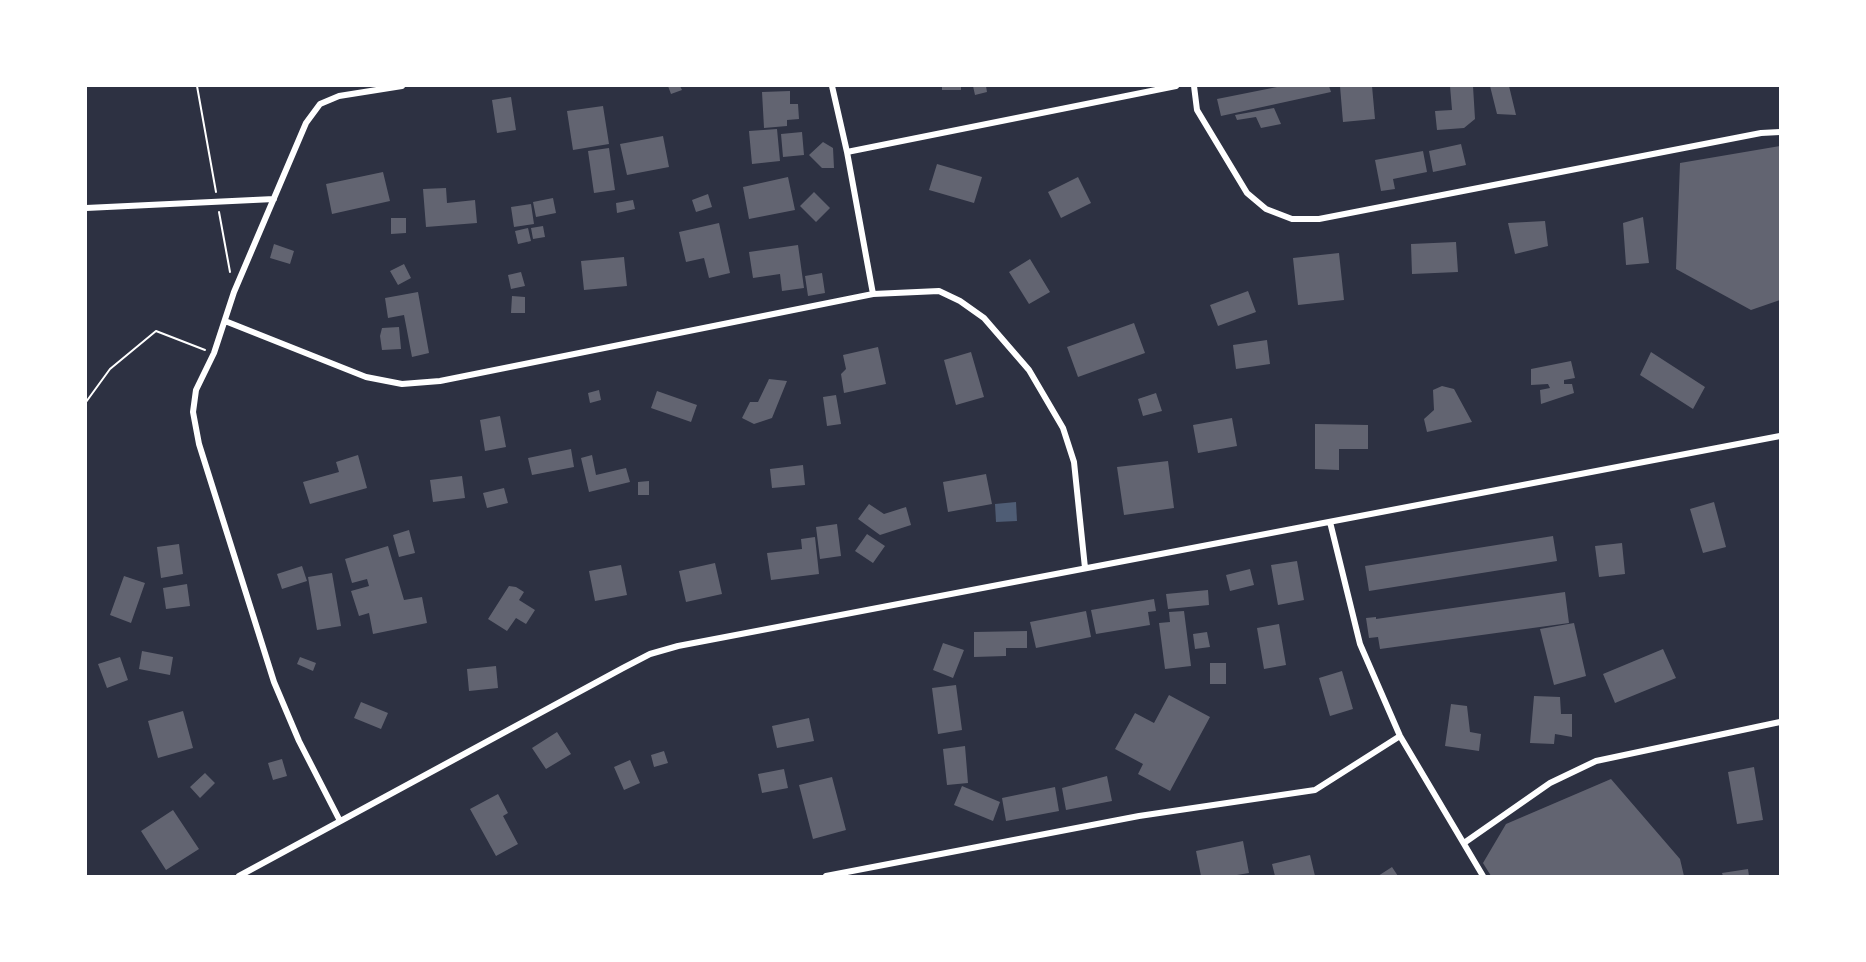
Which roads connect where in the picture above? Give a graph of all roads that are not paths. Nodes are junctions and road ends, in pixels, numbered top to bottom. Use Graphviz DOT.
graph roads {
  1 [pos="402,86"];
  2 [pos="832,86"];
  3 [pos="1176,86"];
  4 [pos="1194,86"];
  5 [pos="1780,132"];
  6 [pos="847,152"];
  7 [pos="274,199"];
  8 [pos="86,208"];
  9 [pos="873,294"];
  10 [pos="225,321"];
  11 [pos="1780,436"];
  12 [pos="1330,522"];
  13 [pos="1085,568"];
  14 [pos="1780,722"];
  15 [pos="1400,736"];
  16 [pos="340,821"];
  17 [pos="1464,843"];
  18 [pos="239,876"];
  19 [pos="826,876"];
  20 [pos="1483,876"];
  1 -- 7 [label="street"];
  2 -- 6 [label="street"];
  3 -- 6 [label="street"];
  4 -- 5 [label="street"];
  6 -- 9 [label="street"];
  7 -- 8 [label="street"];
  7 -- 10 [label="street"];
  9 -- 10 [label="street"];
  9 -- 13 [label="street"];
  10 -- 16 [label="street"];
  11 -- 12 [label="street"];
  12 -- 13 [label="street"];
  12 -- 15 [label="street"];
  13 -- 16 [label="street"];
  14 -- 17 [label="street"];
  15 -- 17 [label="street"];
  15 -- 19 [label="street"];
  16 -- 18 [label="street"];
  17 -- 20 [label="street"];
}
